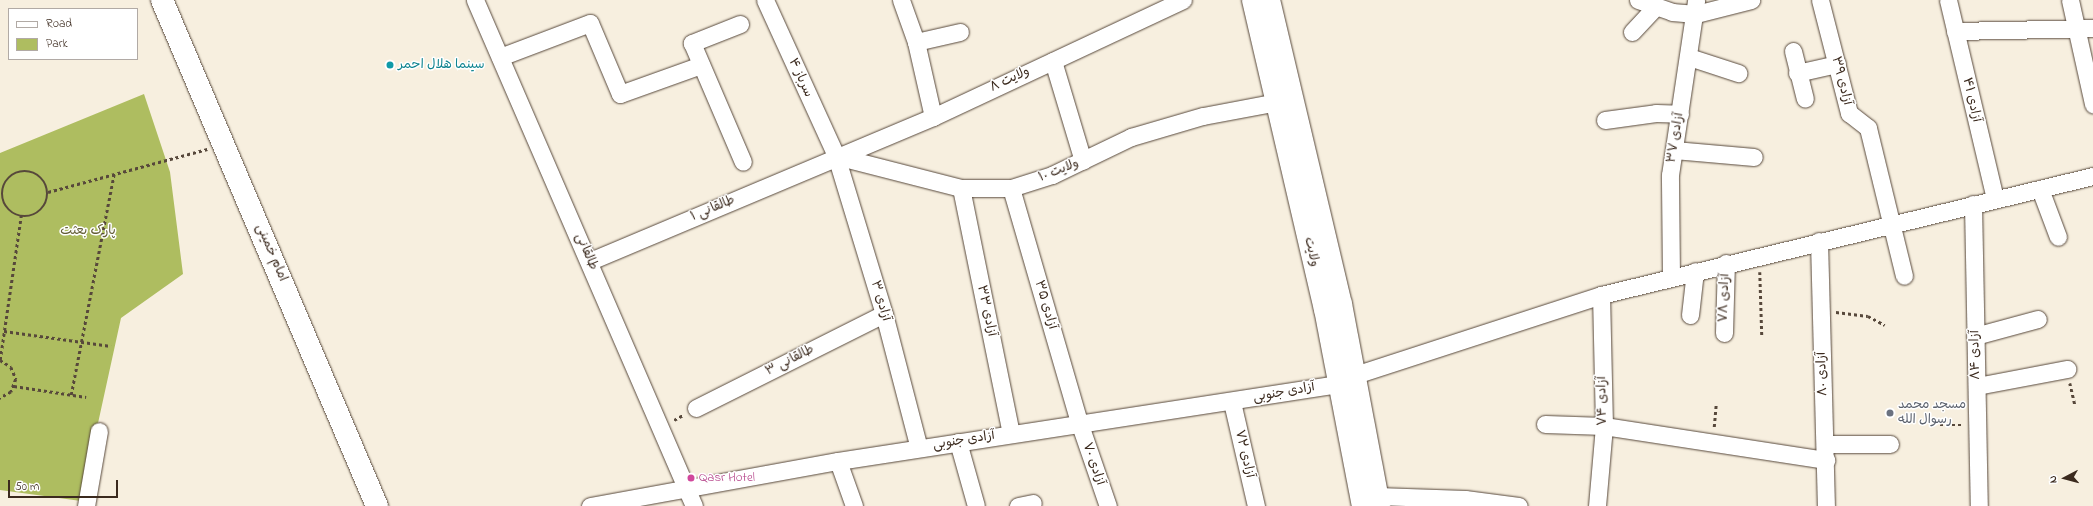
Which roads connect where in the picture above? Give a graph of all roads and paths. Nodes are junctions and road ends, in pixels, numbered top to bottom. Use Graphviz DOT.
graph roads {
  1 [pos="162,0"];
  2 [pos="475,0"];
  3 [pos="765,0"];
  4 [pos="901,0"];
  5 [pos="1183,0"];
  6 [pos="1253,0"];
  7 [pos="1270,0"];
  8 [pos="1638,0"];
  9 [pos="1752,0"];
  10 [pos="1820,0"];
  11 [pos="1948,0"];
  12 [pos="2070,0"];
  13 [pos="1656,6"];
  14 [pos="1696,7"];
  15 [pos="740,24"];
  16 [pos="2085,29"];
  17 [pos="1955,31"];
  18 [pos="960,32"];
  19 [pos="1632,32"];
  20 [pos="916,42"];
  21 [pos="1792,52"];
  22 [pos="500,57"];
  23 [pos="1689,57"];
  24 [pos="1053,60"];
  25 [pos="1837,64"];
  26 [pos="701,65"];
  27 [pos="1738,73"];
  28 [pos="1797,73"];
  29 [pos="1805,99"];
  30 [pos="1277,102"];
  31 [pos="2093,104"];
  32 [pos="1680,114"];
  33 [pos="932,117"];
  34 [pos="1605,120"];
  35 [pos="225,144"];
  36 [pos="1674,150"];
  37 [pos="836,156"];
  38 [pos="1754,157"];
  39 [pos="1083,161"];
  40 [pos="743,162"];
  41 [pos="114,174"];
  42 [pos="2093,176"];
  43 [pos="961,188"];
  44 [pos="1010,188"];
  45 [pos="2040,188"];
  46 [pos="48,192"];
  47 [pos="1995,199"];
  48 [pos="1973,204"];
  49 [pos="21,216"];
  50 [pos="1892,224"];
  51 [pos="2058,237"];
  52 [pos="1819,241"];
  53 [pos="1759,256"];
  54 [pos="590,261"];
  55 [pos="1726,263"];
  56 [pos="1695,271"];
  57 [pos="1904,276"];
  58 [pos="1671,277"];
  59 [pos="1601,295"];
  60 [pos="1821,310"];
  61 [pos="884,314"];
  62 [pos="1690,315"];
  63 [pos="2038,319"];
  64 [pos="1885,326"];
  65 [pos="4,331"];
  66 [pos="1724,333"];
  67 [pos="1762,335"];
  68 [pos="1976,336"];
  69 [pos="82,341"];
  70 [pos="111,346"];
  71 [pos="0,360"];
  72 [pos="2067,369"];
  73 [pos="1347,379"];
  74 [pos="14,386"];
  75 [pos="1977,386"];
  76 [pos="71,395"];
  77 [pos="86,397"];
  78 [pos="0,398"];
  79 [pos="1232,402"];
  80 [pos="1716,405"];
  81 [pos="2075,405"];
  82 [pos="696,408"];
  83 [pos="1079,422"];
  84 [pos="1545,424"];
  85 [pos="1940,425"];
  86 [pos="1977,425"];
  87 [pos="1604,426"];
  88 [pos="659,427"];
  89 [pos="99,431"];
  90 [pos="1011,433"];
  91 [pos="1713,441"];
  92 [pos="958,442"];
  93 [pos="1890,444"];
  94 [pos="919,448"];
  95 [pos="1826,452"];
  96 [pos="838,461"];
  97 [pos="686,490"];
  98 [pos="1373,503"];
  99 [pos="1496,504"];
  100 [pos="594,505"];
  101 [pos="86,506"];
  102 [pos="377,506"];
  103 [pos="694,506"];
  104 [pos="854,506"];
  105 [pos="976,506"];
  106 [pos="1108,506"];
  107 [pos="1256,506"];
  108 [pos="1519,506"];
  109 [pos="1597,506"];
  110 [pos="1826,506"];
  111 [pos="1979,506"];
  1 -- 35 [label="main road, امام خمینی"];
  2 -- 22 [label="street, طالقانی"];
  3 -- 37 [label="street, سرباز ۴"];
  4 -- 20 [label="street"];
  5 -- 24 [label="street, ولایت ۸"];
  6 -- 30 [label="main road, ولایت"];
  7 -- 73 [label="main road, ولایت"];
  8 -- 13 [label="street"];
  9 -- 14 [label="street"];
  10 -- 25 [label="street, آزادی ۳۹"];
  11 -- 17 [label="street, آزادی ۴۱"];
  12 -- 16 [label="street"];
  13 -- 14 [label="street"];
  13 -- 19 [label="street"];
  14 -- 23 [label="street, آزادی ۳۷"];
  15 -- 26 [label="street"];
  16 -- 17 [label="street"];
  16 -- 31 [label="street"];
  17 -- 47 [label="street, آزادی ۴۱"];
  18 -- 20 [label="street"];
  20 -- 33 [label="street"];
  21 -- 28 [label="street"];
  22 -- 26 [label="street"];
  22 -- 54 [label="street, طالقانی"];
  23 -- 27 [label="street"];
  23 -- 32 [label="street, آزادی ۳۷"];
  24 -- 33 [label="street, ولایت ۸"];
  24 -- 39 [label="street"];
  25 -- 28 [label="street"];
  25 -- 50 [label="street, آزادی ۳۹"];
  26 -- 40 [label="street"];
  28 -- 29 [label="street"];
  30 -- 39 [label="street, ولایت ۱۰"];
  30 -- 73 [label="main road, ولایت"];
  32 -- 34 [label="street"];
  32 -- 36 [label="street, آزادی ۳۷"];
  33 -- 37 [label="street, ولایت ۸"];
  35 -- 41 [label="path"];
  35 -- 102 [label="main road, امام خمینی"];
  36 -- 38 [label="street"];
  36 -- 58 [label="street, آزادی ۳۷"];
  37 -- 43 [label="street, ولایت ۱۰"];
  37 -- 54 [label="street, طالقانی ۱"];
  37 -- 61 [label="street, آزادی ۳"];
  39 -- 44 [label="street, ولایت ۱۰"];
  41 -- 46 [label="path"];
  41 -- 69 [label="path"];
  42 -- 45 [label="street, آزادی جنوبی"];
  43 -- 44 [label="street, ولایت ۱۰"];
  43 -- 90 [label="street, آزادی ۳۳"];
  44 -- 83 [label="street, آزادی ۳۵"];
  45 -- 47 [label="street, آزادی جنوبی"];
  45 -- 51 [label="street"];
  46 -- 49 [label="path"];
  46 -- 49 [label="path"];
  47 -- 48 [label="street, آزادی جنوبی"];
  48 -- 50 [label="street, آزادی جنوبی"];
  48 -- 68 [label="street, آزادی ۸۴"];
  49 -- 65 [label="path"];
  50 -- 52 [label="street, آزادی جنوبی"];
  50 -- 57 [label="street, آزادی ۳۹"];
  52 -- 53 [label="street, آزادی جنوبی"];
  52 -- 60 [label="street, آزادی ۸۰"];
  53 -- 55 [label="street, آزادی جنوبی"];
  53 -- 67 [label="path"];
  54 -- 88 [label="street, طالقانی"];
  55 -- 56 [label="street, آزادی جنوبی"];
  55 -- 66 [label="street, آزادی ۷۸"];
  56 -- 58 [label="street, آزادی جنوبی"];
  56 -- 62 [label="street"];
  58 -- 59 [label="street, آزادی جنوبی"];
  59 -- 73 [label="street, آزادی جنوبی"];
  59 -- 87 [label="street, آزادی ۷۴"];
  60 -- 64 [label="path"];
  60 -- 95 [label="street, آزادی ۸۰"];
  61 -- 82 [label="street, طالقانی ۳"];
  61 -- 94 [label="street, آزادی ۳"];
  63 -- 68 [label="street"];
  65 -- 69 [label="path"];
  65 -- 71 [label="path"];
  68 -- 75 [label="street, آزادی ۸۴"];
  69 -- 70 [label="path"];
  69 -- 76 [label="path"];
  71 -- 74 [label="path"];
  72 -- 75 [label="street"];
  72 -- 81 [label="path"];
  73 -- 79 [label="street, آزادی جنوبی"];
  73 -- 98 [label="main road, ولایت"];
  74 -- 76 [label="path"];
  74 -- 78 [label="path"];
  75 -- 86 [label="street, آزادی ۸۴"];
  76 -- 77 [label="path"];
  79 -- 83 [label="street, آزادی جنوبی"];
  79 -- 107 [label="street, آزادی ۷۲"];
  80 -- 91 [label="path"];
  82 -- 88 [label="path"];
  83 -- 90 [label="street, آزادی جنوبی"];
  83 -- 106 [label="street, آزادی ۷۰"];
  84 -- 87 [label="street"];
  85 -- 86 [label="path"];
  86 -- 111 [label="street, آزادی ۸۴"];
  87 -- 91 [label="street"];
  87 -- 109 [label="street, آزادی ۷۴"];
  88 -- 97 [label="street, طالقانی"];
  89 -- 101 [label="street"];
  90 -- 92 [label="street, آزادی جنوبی"];
  91 -- 95 [label="street"];
  92 -- 94 [label="street, آزادی جنوبی"];
  92 -- 105 [label="street"];
  93 -- 95 [label="street"];
  94 -- 96 [label="street, آزادی جنوبی"];
  95 -- 110 [label="street, آزادی ۸۰"];
  96 -- 97 [label="street, آزادی جنوبی"];
  96 -- 104 [label="street"];
  97 -- 100 [label="street, آزادی جنوبی"];
  97 -- 103 [label="street, طالقانی"];
  98 -- 99 [label="street"];
  99 -- 108 [label="street"];
}
